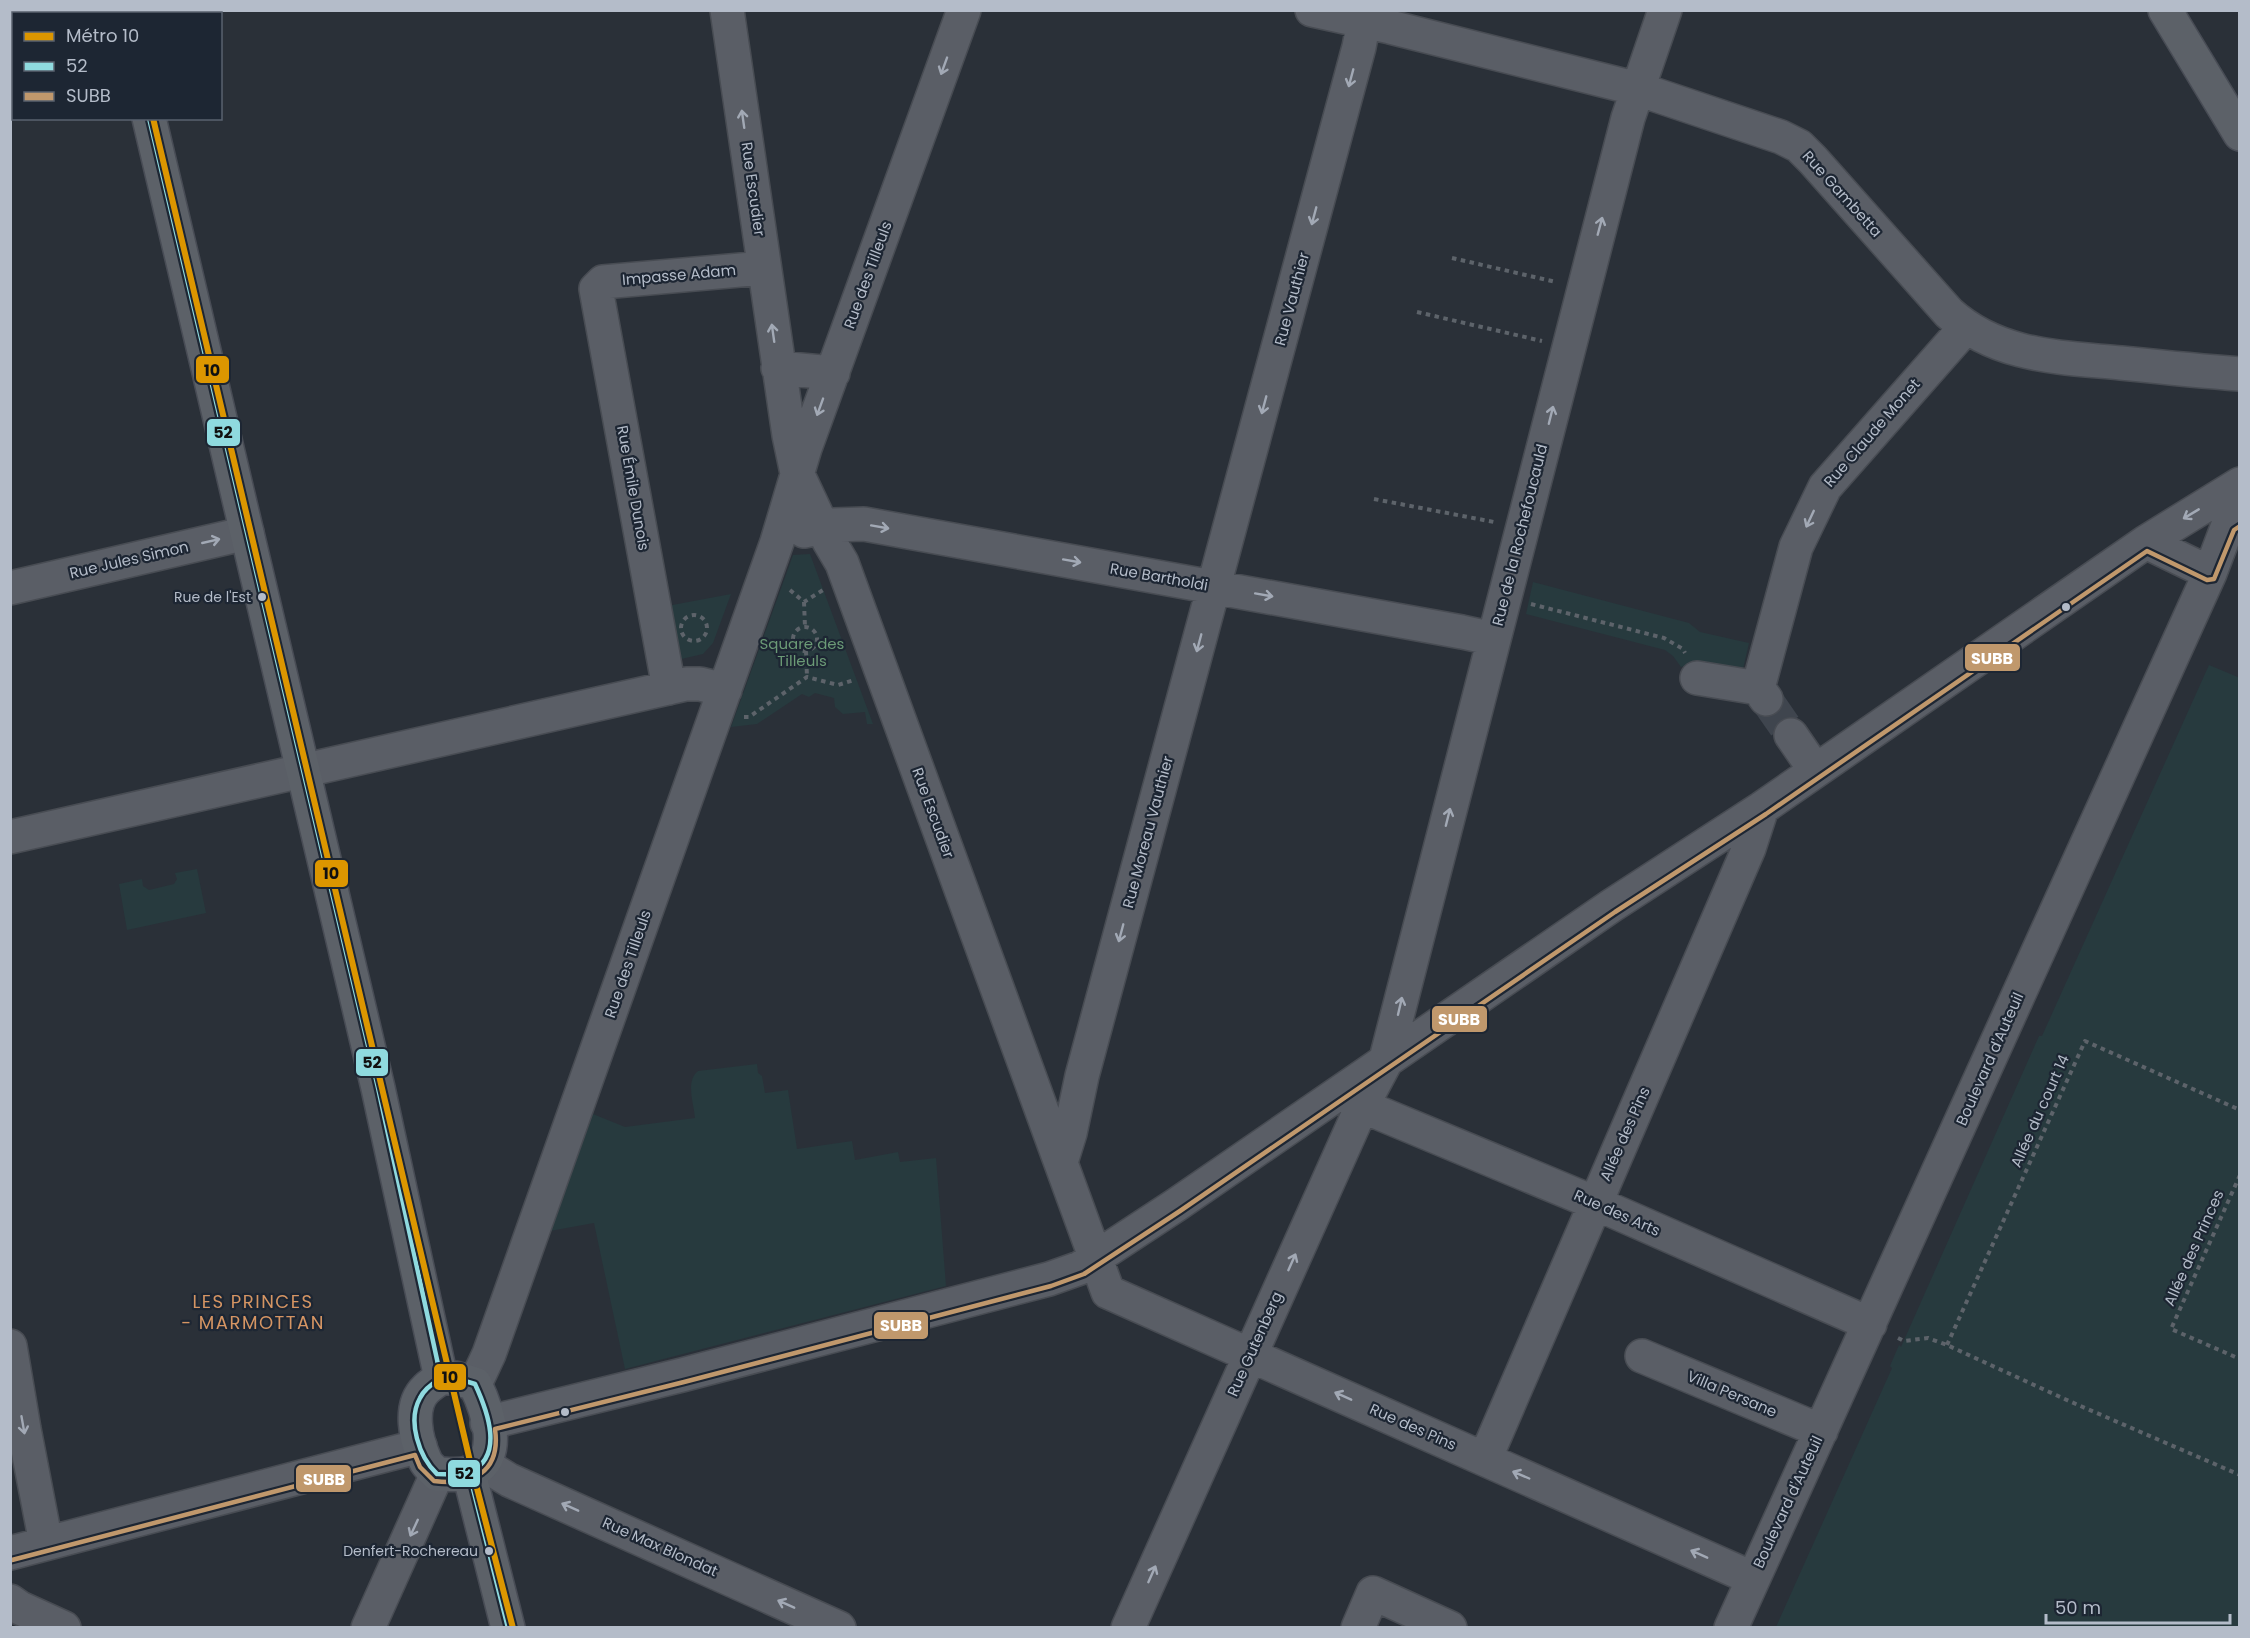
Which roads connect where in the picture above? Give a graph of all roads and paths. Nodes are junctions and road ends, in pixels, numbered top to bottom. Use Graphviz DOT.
graph roads {
  1 [pos="727,10"];
  2 [pos="964,10"];
  3 [pos="1312,10"];
  4 [pos="1665,10"];
  5 [pos="2165,10"];
  6 [pos="1365,16"];
  7 [pos="1638,89"];
  8 [pos="149,120"];
  9 [pos="2240,134"];
  10 [pos="1452,258"];
  11 [pos="764,268"];
  12 [pos="1560,283"];
  13 [pos="597,289"];
  14 [pos="1417,312"];
  15 [pos="1965,328"];
  16 [pos="1545,342"];
  17 [pos="778,368"];
  18 [pos="832,373"];
  19 [pos="2240,374"];
  20 [pos="797,473"];
  21 [pos="1374,499"];
  22 [pos="2236,503"];
  23 [pos="1499,523"];
  24 [pos="822,526"];
  25 [pos="247,533"];
  26 [pos="777,542"];
  27 [pos="2146,542"];
  28 [pos="2210,573"];
  29 [pos="782,586"];
  30 [pos="827,587"];
  31 [pos="1215,587"];
  32 [pos="10,588"];
  33 [pos="1523,602"];
  34 [pos="804,603"];
  35 [pos="707,624"];
  36 [pos="714,625"];
  37 [pos="805,627"];
  38 [pos="1494,639"];
  39 [pos="806,650"];
  40 [pos="807,677"];
  41 [pos="860,677"];
  42 [pos="1697,678"];
  43 [pos="669,688"];
  44 [pos="725,690"];
  45 [pos="742,717"];
  46 [pos="1791,735"];
  47 [pos="303,770"];
  48 [pos="1815,770"];
  49 [pos="1762,808"];
  50 [pos="10,837"];
  51 [pos="1385,1063"];
  52 [pos="1082,1076"];
  53 [pos="1032,1085"];
  54 [pos="1362,1107"];
  55 [pos="2240,1110"];
  56 [pos="1061,1162"];
  57 [pos="2240,1175"];
  58 [pos="1595,1203"];
  59 [pos="1095,1258"];
  60 [pos="1884,1331"];
  61 [pos="1947,1345"];
  62 [pos="10,1346"];
  63 [pos="1250,1355"];
  64 [pos="1642,1356"];
  65 [pos="2240,1359"];
  66 [pos="441,1378"];
  67 [pos="475,1384"];
  68 [pos="488,1424"];
  69 [pos="1821,1431"];
  70 [pos="420,1446"];
  71 [pos="1485,1459"];
  72 [pos="476,1469"];
  73 [pos="437,1474"];
  74 [pos="2240,1475"];
  75 [pos="46,1543"];
  76 [pos="10,1553"];
  77 [pos="1752,1578"];
  78 [pos="10,1601"];
  79 [pos="64,1628"];
  80 [pos="368,1628"];
  81 [pos="508,1628"];
  82 [pos="839,1628"];
  83 [pos="1128,1628"];
  84 [pos="1358,1628"];
  85 [pos="1450,1628"];
  86 [pos="1731,1628"];
  11 -- 1 [label="street, Rue Escudier, one-way"];
  2 -- 18 [label="street, Rue des Tilleuls, one-way"];
  3 -- 6 [label="street, Rue Gambetta"];
  4 -- 7 [label="street, Rue de la Rochefoucauld"];
  5 -- 9 [label="main road"];
  6 -- 7 [label="street, Rue Gambetta"];
  6 -- 31 [label="street, Rue Vauthier, one-way"];
  7 -- 15 [label="street, Rue Gambetta"];
  38 -- 7 [label="street, Rue de la Rochefoucauld, one-way"];
  8 -- 25 [label="main road"];
  10 -- 12 [label="path"];
  11 -- 13 [label="street, Impasse Adam"];
  17 -- 11 [label="street, Rue Escudier, one-way"];
  13 -- 43 [label="street, Rue Émile Dunois"];
  14 -- 16 [label="path"];
  15 -- 19 [label="street, Rue Gambetta"];
  15 -- 42 [label="street, Rue Claude Monet, one-way"];
  17 -- 18 [label="street"];
  17 -- 20 [label="street, Rue Escudier"];
  18 -- 20 [label="street, Rue des Tilleuls, one-way"];
  20 -- 24 [label="street, Rue Escudier"];
  20 -- 26 [label="street, Rue des Tilleuls"];
  21 -- 23 [label="path"];
  22 -- 27 [label="street, one-way"];
  22 -- 28 [label="street, Boulevard d'Auteuil"];
  24 -- 26 [label="street"];
  24 -- 31 [label="street, Rue Bartholdi, one-way"];
  24 -- 53 [label="street, Rue Escudier"];
  32 -- 25 [label="street, Rue Jules Simon, one-way"];
  25 -- 47 [label="main road"];
  26 -- 44 [label="street, Rue des Tilleuls"];
  27 -- 28 [label="street"];
  27 -- 48 [label="street"];
  28 -- 60 [label="street, Boulevard d'Auteuil"];
  29 -- 34 [label="path"];
  30 -- 34 [label="path"];
  31 -- 38 [label="street, Rue Bartholdi, one-way"];
  31 -- 52 [label="street, Rue Moreau Vauthier, one-way"];
  33 -- 42 [label="path"];
  34 -- 37 [label="path"];
  35 -- 35 [label="path"];
  35 -- 36 [label="path"];
  37 -- 39 [label="path"];
  37 -- 39 [label="path"];
  51 -- 38 [label="street, Rue de la Rochefoucauld, one-way"];
  39 -- 40 [label="path"];
  40 -- 41 [label="path"];
  40 -- 45 [label="path"];
  43 -- 44 [label="street"];
  43 -- 47 [label="street"];
  44 -- 67 [label="street, Rue des Tilleuls"];
  46 -- 48 [label="street"];
  47 -- 50 [label="street"];
  47 -- 66 [label="main road"];
  48 -- 49 [label="street"];
  49 -- 51 [label="street"];
  49 -- 58 [label="street, Allée des Pins"];
  51 -- 54 [label="street, Rue Gutenberg"];
  51 -- 59 [label="street"];
  52 -- 53 [label="street"];
  52 -- 56 [label="street, Rue Moreau Vauthier"];
  53 -- 56 [label="street, Rue Escudier"];
  54 -- 58 [label="street, Rue des Arts"];
  63 -- 54 [label="street, Rue Gutenberg, one-way"];
  55 -- 61 [label="path, Allée du court 14"];
  56 -- 59 [label="street, Rue Escudier"];
  57 -- 65 [label="path, Allée des Princes"];
  58 -- 60 [label="street, Rue des Arts"];
  58 -- 71 [label="street, Allée des Pins"];
  59 -- 63 [label="street, Rue des Pins"];
  59 -- 68 [label="street"];
  60 -- 61 [label="path"];
  60 -- 69 [label="street, Boulevard d'Auteuil"];
  61 -- 74 [label="path"];
  62 -- 75 [label="street, one-way"];
  71 -- 63 [label="street, Rue des Pins, one-way"];
  83 -- 63 [label="street, Rue Gutenberg, one-way"];
  64 -- 69 [label="street, Villa Persane"];
  66 -- 67 [label="main road"];
  66 -- 70 [label="main road"];
  67 -- 68 [label="main road"];
  68 -- 72 [label="main road"];
  69 -- 77 [label="street, Boulevard d'Auteuil"];
  70 -- 73 [label="main road"];
  70 -- 75 [label="street"];
  77 -- 71 [label="street, Rue des Pins, one-way"];
  72 -- 73 [label="main road"];
  72 -- 81 [label="main road"];
  82 -- 72 [label="street, Rue Max Blondat, one-way"];
  73 -- 80 [label="street, one-way"];
  75 -- 76 [label="street"];
  77 -- 86 [label="street, Boulevard d'Auteuil"];
  78 -- 79 [label="street"];
  84 -- 85 [label="street"];
}
